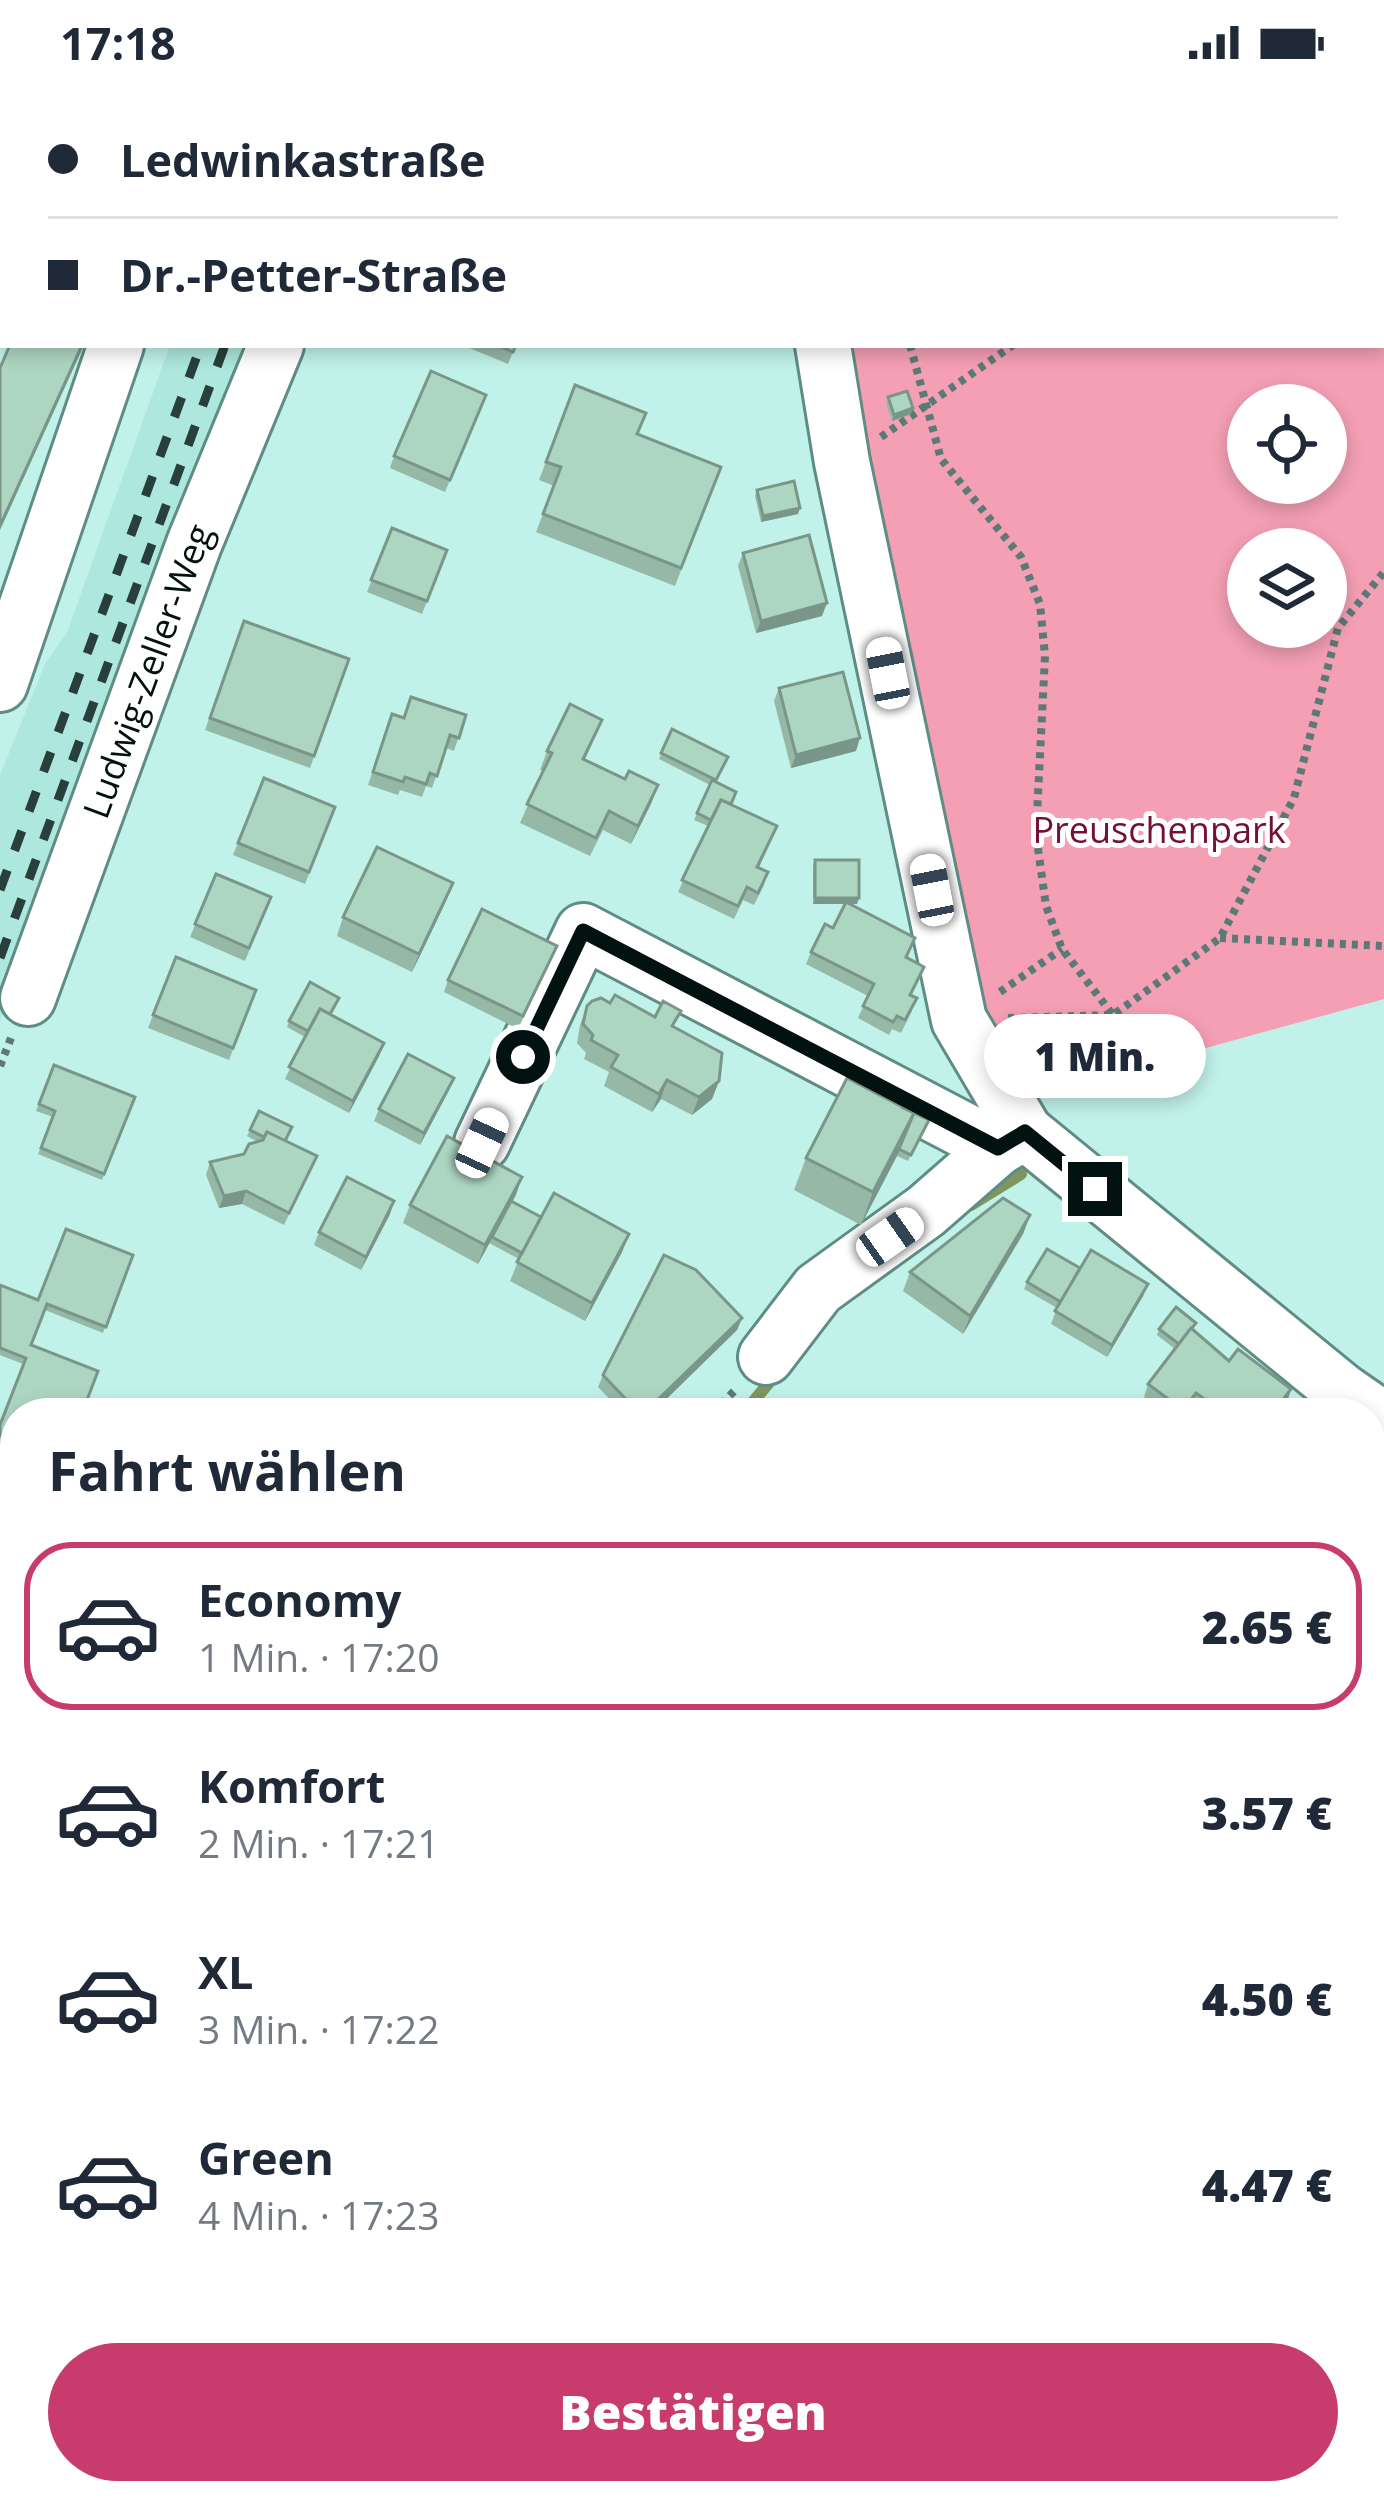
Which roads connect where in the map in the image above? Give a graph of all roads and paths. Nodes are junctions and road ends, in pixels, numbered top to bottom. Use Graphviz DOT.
graph roads {
  1 [pos="115,348"];
  2 [pos="275,348"];
  3 [pos="823,348"];
  4 [pos="911,348"];
  5 [pos="1009,348"];
  6 [pos="929,406"];
  7 [pos="1384,572"];
  8 [pos="0,684"];
  9 [pos="1220,938"];
  10 [pos="1384,946"];
  11 [pos="1062,949"];
  12 [pos="28,998"];
  13 [pos="1113,1015"];
  14 [pos="959,1020"];
  15 [pos="1011,1140"];
  16 [pos="482,1143"];
  17 [pos="766,1358"];
  18 [pos="1339,1398"];
  1 -- 8 [label="street"];
  2 -- 12 [label="street, Ludwig-Zeller-Weg"];
  3 -- 14 [label="street"];
  4 -- 6 [label="path"];
  5 -- 6 [label="path"];
  6 -- 11 [label="path"];
  7 -- 9 [label="path"];
  9 -- 10 [label="path"];
  9 -- 13 [label="path"];
  11 -- 13 [label="path"];
  11 -- 14 [label="path"];
  13 -- 14 [label="path"];
  14 -- 15 [label="street"];
  15 -- 16 [label="street"];
  15 -- 17 [label="street"];
  15 -- 18 [label="street"];
}
